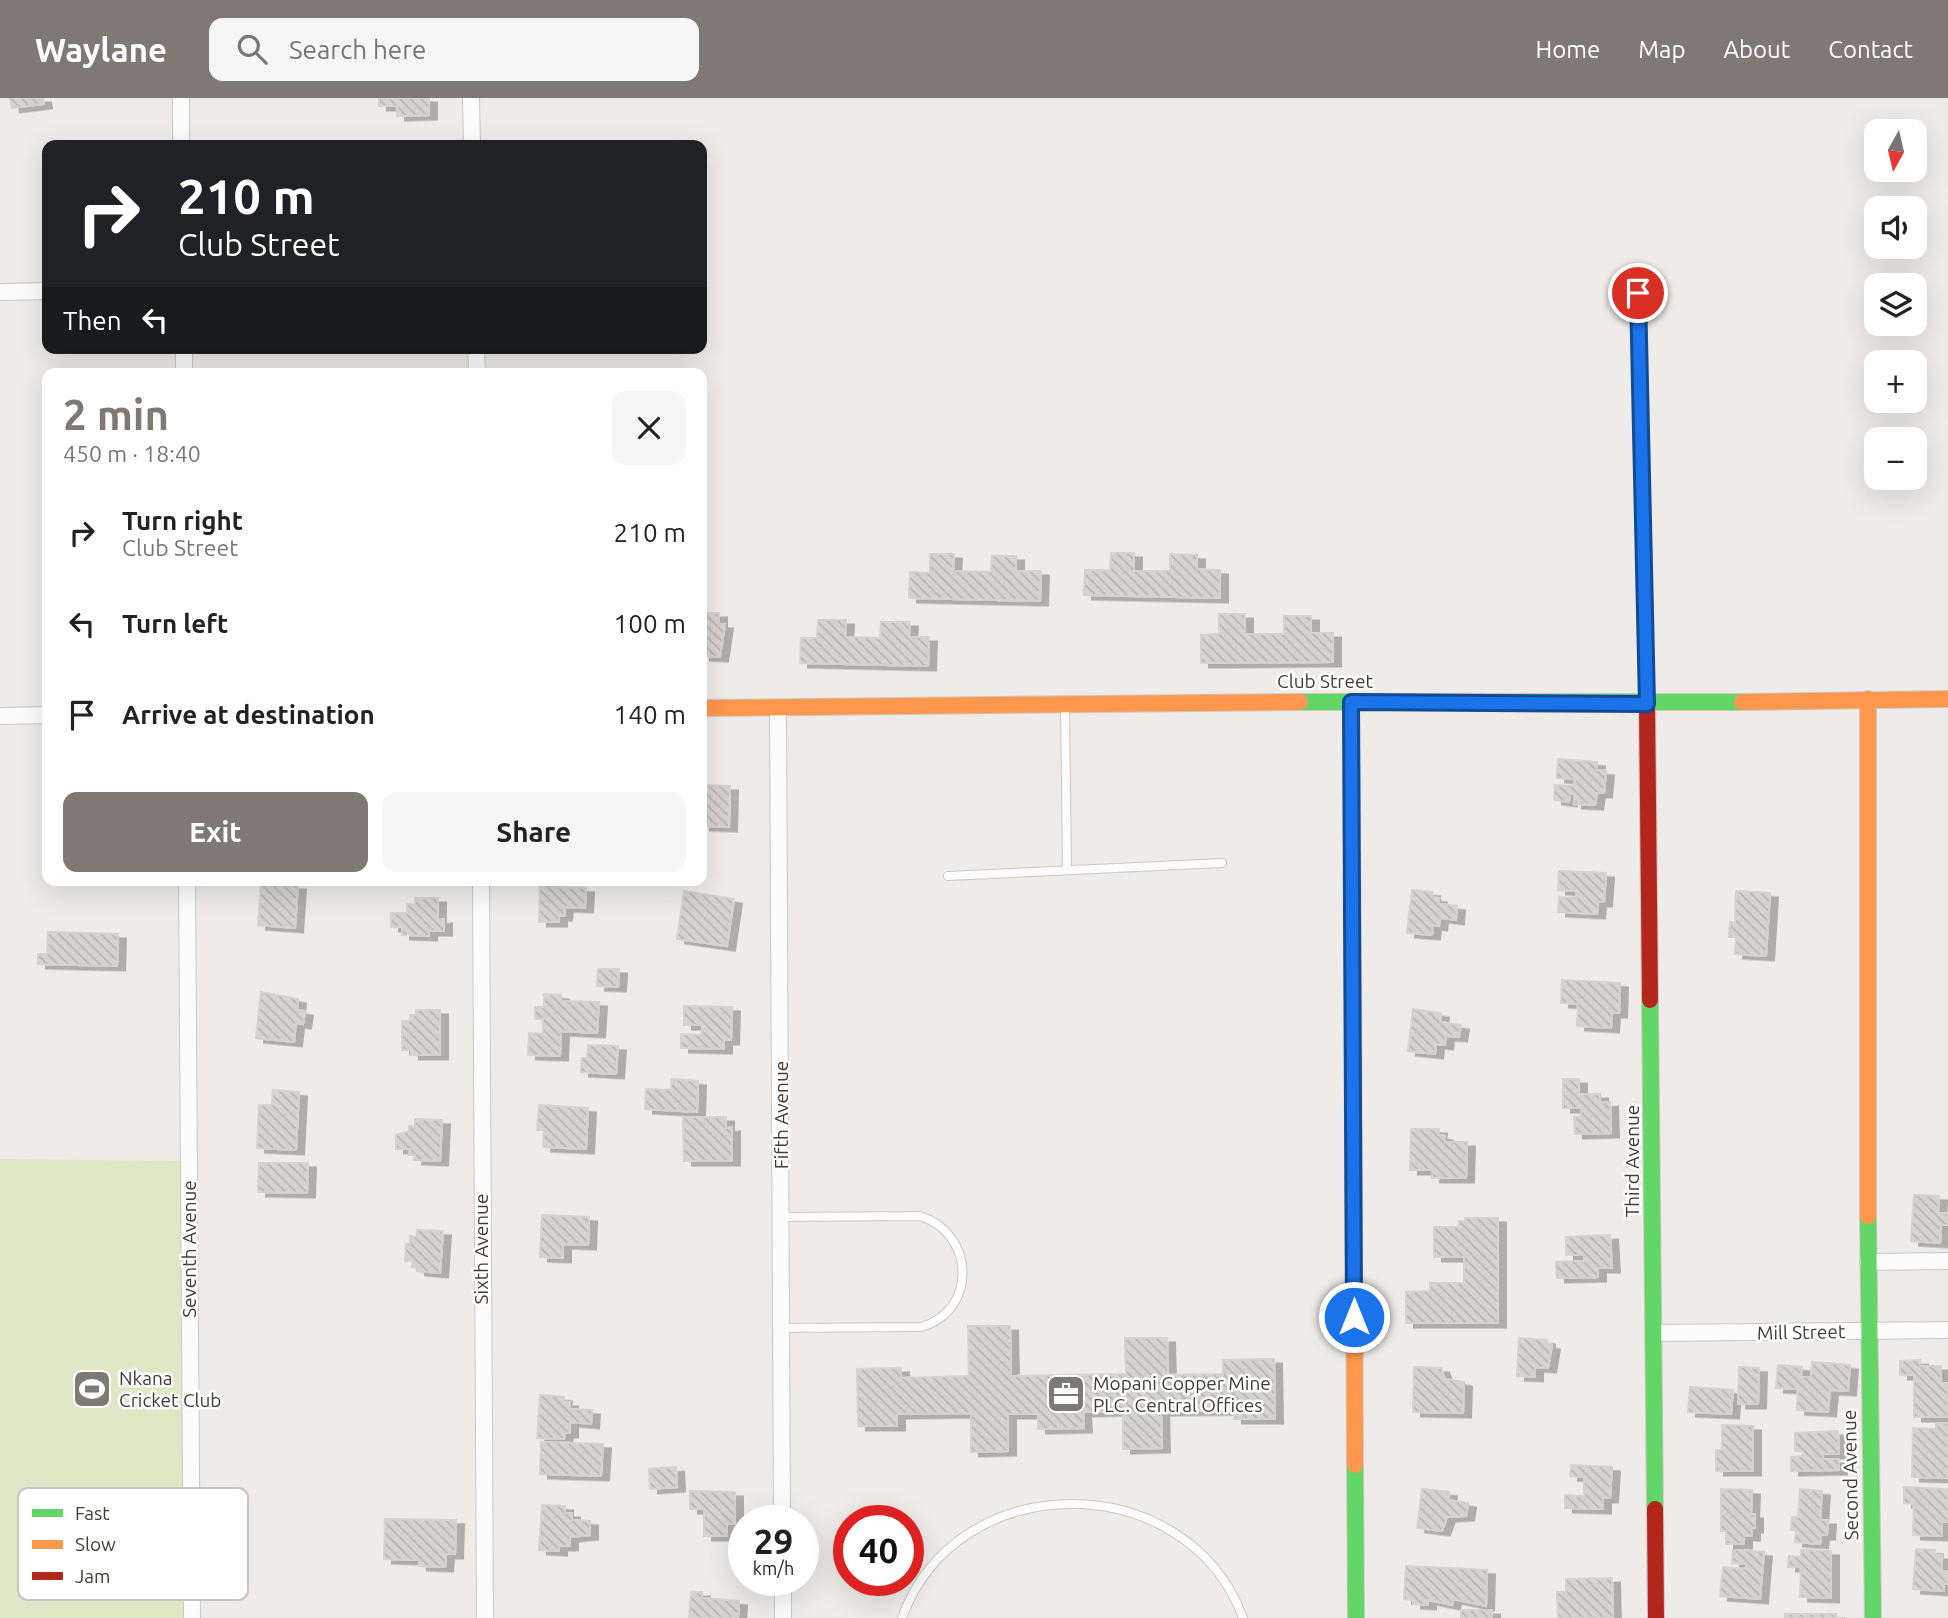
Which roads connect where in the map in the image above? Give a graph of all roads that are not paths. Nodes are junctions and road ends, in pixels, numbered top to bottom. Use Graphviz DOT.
graph roads {
  1 [pos="181,98"];
  2 [pos="471,98"];
  3 [pos="181,140"];
  4 [pos="472,140"];
  5 [pos="42,290"];
  6 [pos="0,292"];
  7 [pos="1638,293"];
  8 [pos="1868,699"];
  9 [pos="1948,699"];
  10 [pos="1351,702"];
  11 [pos="1647,704"];
  12 [pos="1065,705"];
  13 [pos="707,708"];
  14 [pos="778,709"];
  15 [pos="42,715"];
  16 [pos="0,716"];
  17 [pos="1222,863"];
  18 [pos="1068,870"];
  19 [pos="948,876"];
  20 [pos="187,886"];
  21 [pos="481,886"];
  22 [pos="782,1217"];
  23 [pos="1948,1261"];
  24 [pos="1868,1262"];
  25 [pos="782,1328"];
  26 [pos="1948,1330"];
  27 [pos="1869,1331"];
  28 [pos="1654,1334"];
  29 [pos="191,1488"];
  30 [pos="782,1505"];
  31 [pos="783,1596"];
  32 [pos="192,1600"];
  33 [pos="192,1618"];
  34 [pos="485,1618"];
  35 [pos="783,1618"];
  36 [pos="902,1618"];
  37 [pos="1243,1618"];
  38 [pos="1356,1618"];
  39 [pos="1656,1618"];
  40 [pos="1874,1618"];
  1 -- 3 [label="street"];
  2 -- 4 [label="street"];
  5 -- 6 [label="street"];
  7 -- 11 [label="lane"];
  8 -- 9 [label="street, Club Street"];
  8 -- 11 [label="street, Club Street"];
  8 -- 24 [label="street, Second Avenue"];
  10 -- 11 [label="street, Club Street"];
  10 -- 12 [label="street, Club Street"];
  10 -- 38 [label="street"];
  11 -- 28 [label="street, Third Avenue"];
  12 -- 14 [label="street, Club Street"];
  12 -- 18 [label="lane"];
  13 -- 14 [label="street, Club Street"];
  14 -- 22 [label="street, Fifth Avenue"];
  15 -- 16 [label="street"];
  17 -- 18 [label="lane"];
  18 -- 19 [label="lane"];
  20 -- 29 [label="street, Seventh Avenue"];
  21 -- 34 [label="street, Sixth Avenue"];
  22 -- 25 [label="street, Fifth Avenue"];
  22 -- 25 [label="lane"];
  23 -- 24 [label="street"];
  24 -- 27 [label="street, Second Avenue"];
  25 -- 30 [label="street, Fifth Avenue"];
  26 -- 27 [label="street, Mill Street"];
  27 -- 28 [label="street, Mill Street"];
  27 -- 40 [label="street, Second Avenue"];
  28 -- 39 [label="street, Third Avenue"];
  31 -- 35 [label="street"];
  32 -- 33 [label="street, Seventh Avenue"];
  36 -- 37 [label="lane"];
}
